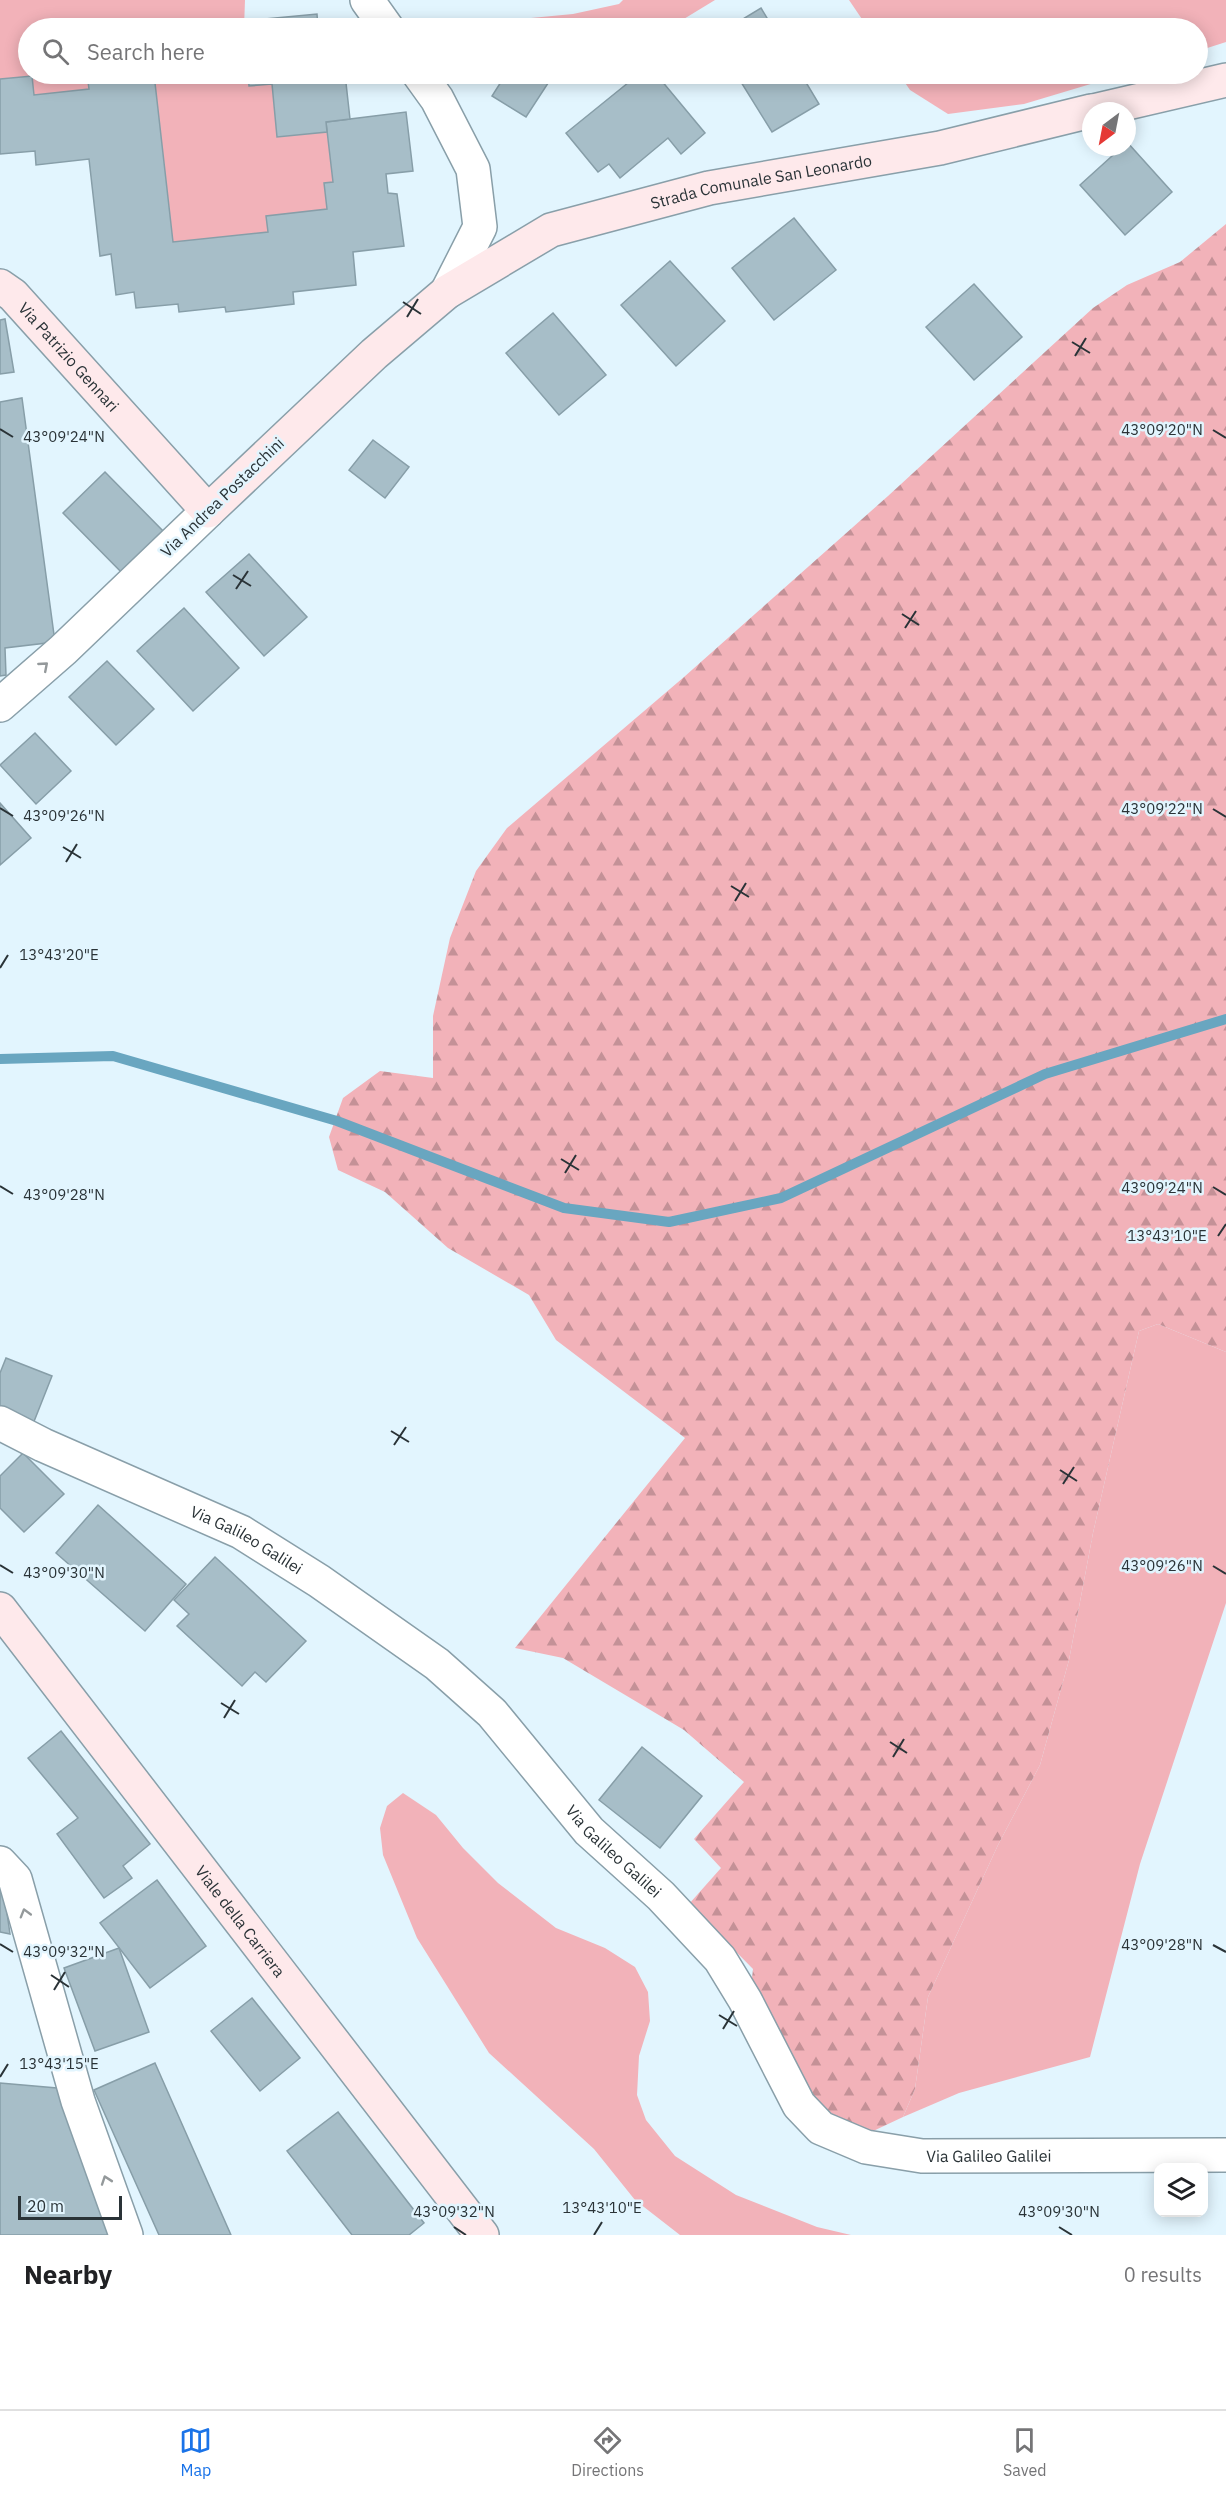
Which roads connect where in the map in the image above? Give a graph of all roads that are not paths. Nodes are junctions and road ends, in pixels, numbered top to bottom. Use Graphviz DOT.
graph roads {
  1 [pos="367,0"];
  2 [pos="380,18"];
  3 [pos="1226,80"];
  4 [pos="426,84"];
  5 [pos="1131,102"];
  6 [pos="1082,113"];
  7 [pos="0,286"];
  8 [pos="447,292"];
  9 [pos="208,511"];
  10 [pos="0,705"];
  11 [pos="0,1423"];
  12 [pos="0,1609"];
  13 [pos="0,1863"];
  14 [pos="1226,2155"];
  15 [pos="126,2235"];
  16 [pos="482,2235"];
  1 -- 2 [label="street"];
  3 -- 5 [label="street, Strada Comunale San Leonardo"];
  4 -- 8 [label="street"];
  6 -- 8 [label="street, Strada Comunale San Leonardo"];
  7 -- 9 [label="street, Via Patrizio Gennari"];
  8 -- 9 [label="street, Via Andrea Postacchini"];
  10 -- 9 [label="street, Via Andrea Postacchini, one-way"];
  11 -- 14 [label="street, Via Galileo Galilei"];
  12 -- 16 [label="street, Viale della Carriera"];
  15 -- 13 [label="street, one-way"];
}
